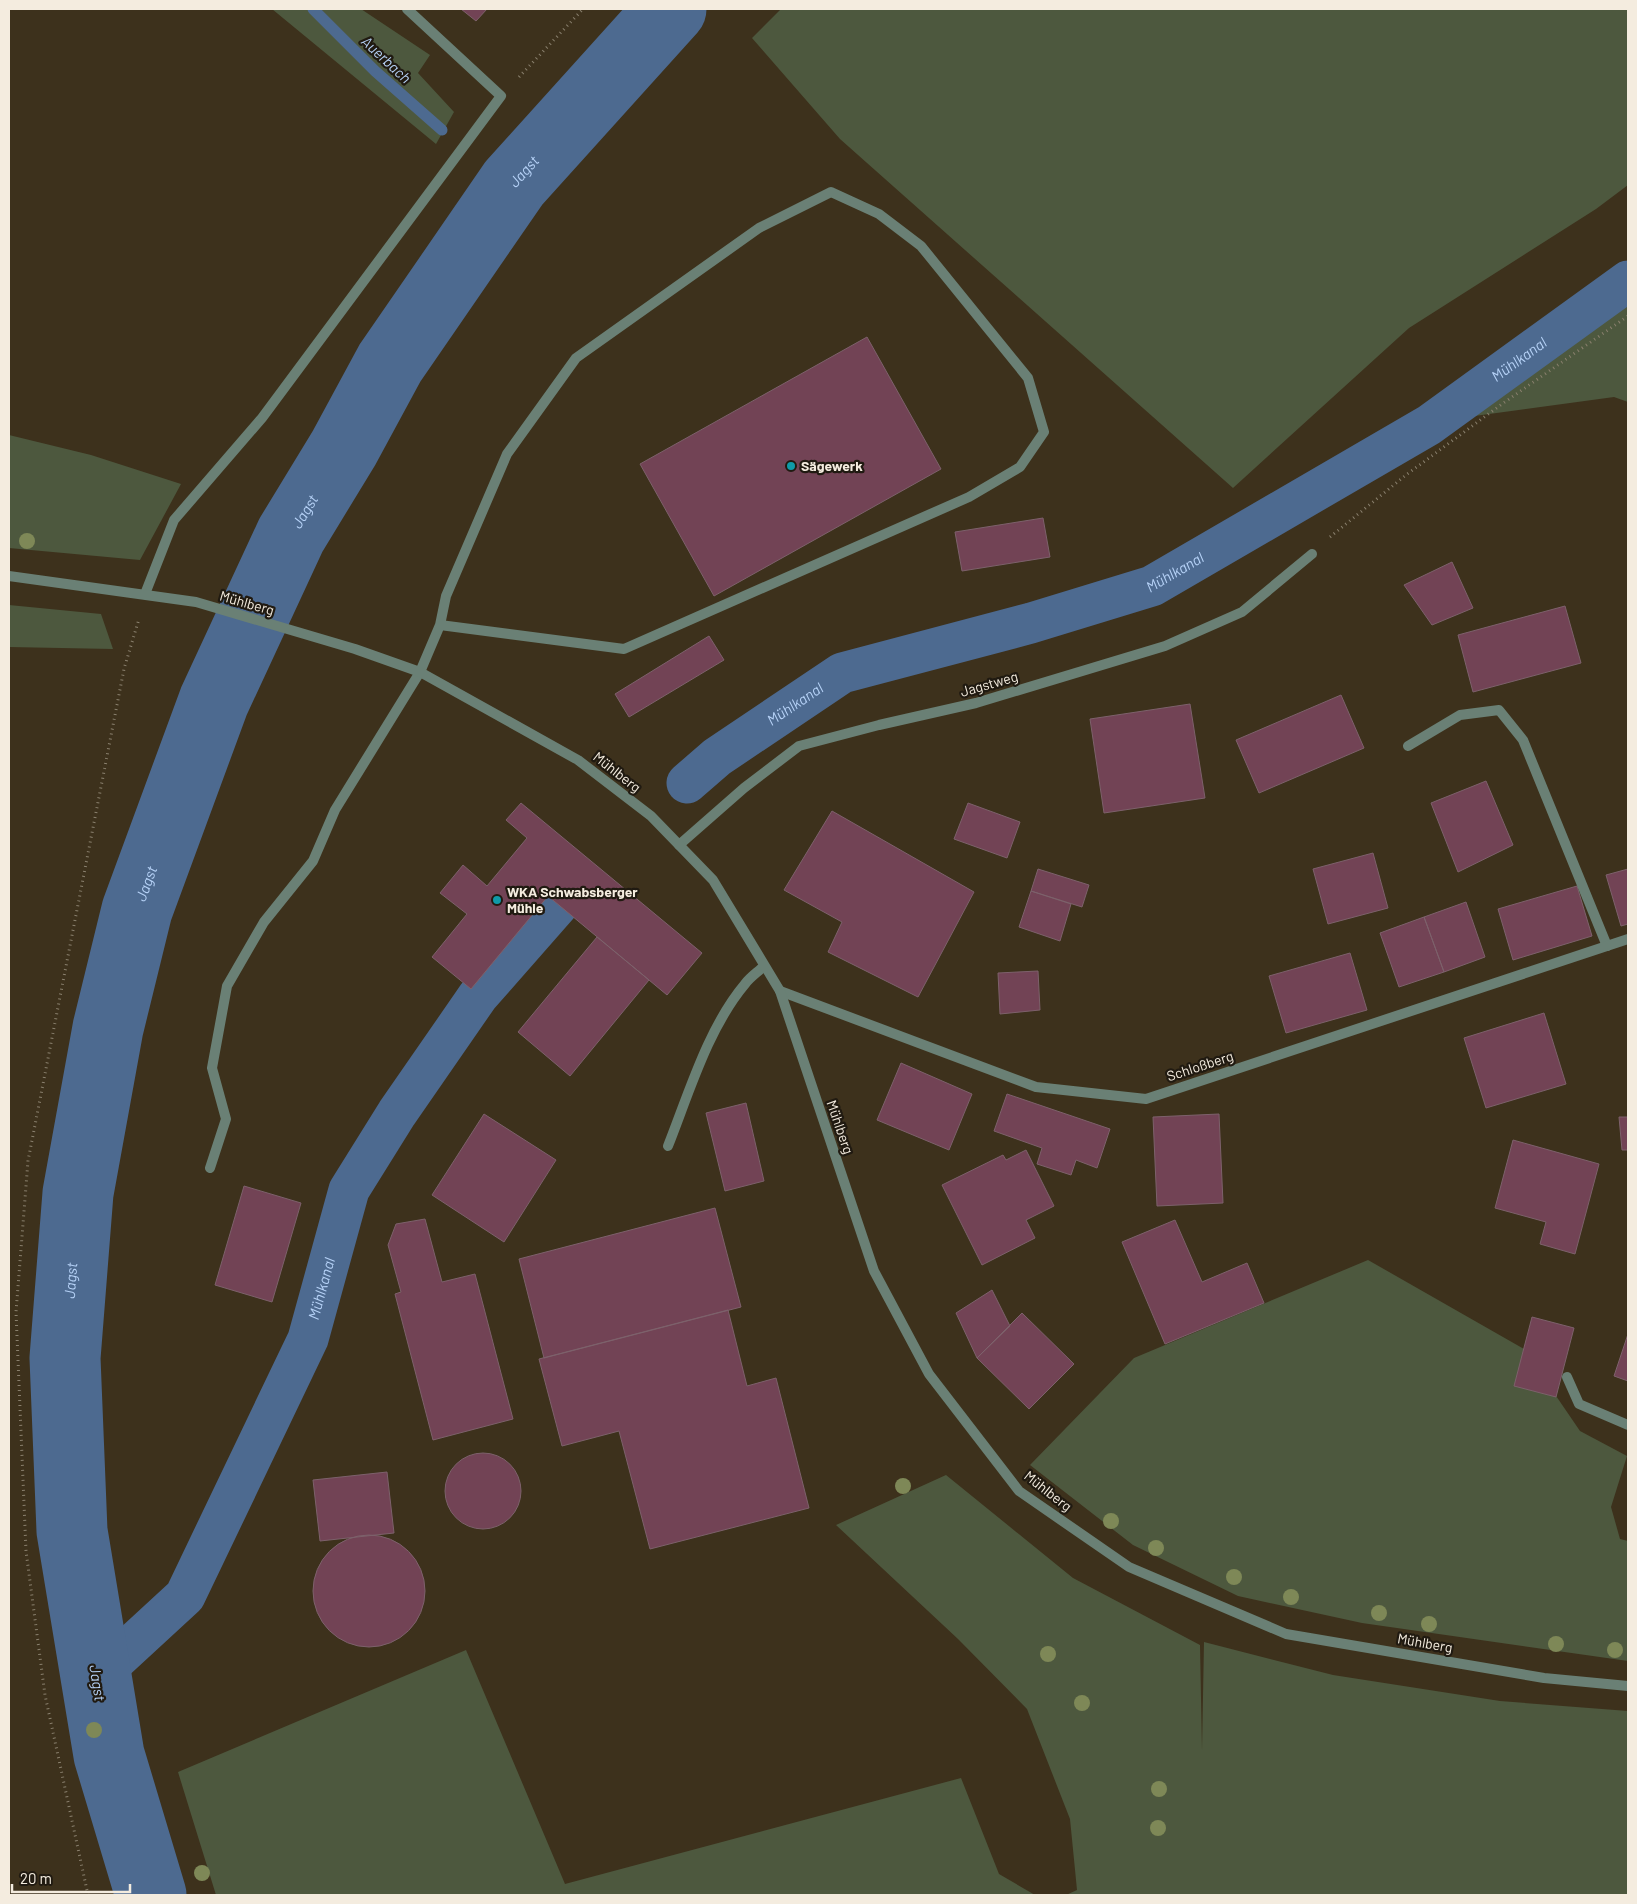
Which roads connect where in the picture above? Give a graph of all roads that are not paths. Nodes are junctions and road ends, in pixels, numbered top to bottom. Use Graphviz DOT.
graph roads {
  1 [pos="407,9"];
  2 [pos="1312,554"];
  3 [pos="9,576"];
  4 [pos="146,594"];
  5 [pos="440,625"];
  6 [pos="420,672"];
  7 [pos="1408,746"];
  8 [pos="679,845"];
  9 [pos="1628,939"];
  10 [pos="1607,946"];
  11 [pos="764,966"];
  12 [pos="780,991"];
  13 [pos="668,1146"];
  14 [pos="210,1168"];
  15 [pos="1567,1377"];
  16 [pos="1628,1424"];
  17 [pos="1628,1686"];
  1 -- 4 [label="street"];
  2 -- 8 [label="street, Jagstweg"];
  3 -- 4 [label="street, Mühlberg"];
  4 -- 6 [label="street, Mühlberg"];
  5 -- 5 [label="street"];
  5 -- 6 [label="street"];
  6 -- 8 [label="street, Mühlberg"];
  6 -- 14 [label="street"];
  7 -- 10 [label="street"];
  8 -- 11 [label="street, Mühlberg"];
  9 -- 10 [label="street, Schloßberg"];
  10 -- 12 [label="street, Schloßberg"];
  11 -- 12 [label="street, Mühlberg"];
  11 -- 13 [label="street"];
  12 -- 17 [label="street, Mühlberg"];
  15 -- 16 [label="street"];
}
